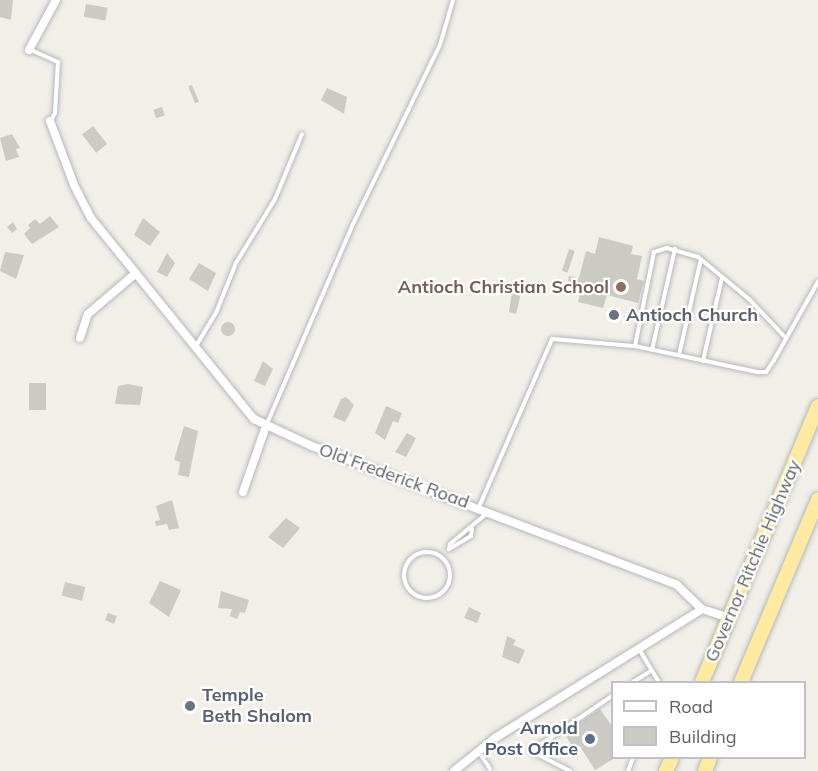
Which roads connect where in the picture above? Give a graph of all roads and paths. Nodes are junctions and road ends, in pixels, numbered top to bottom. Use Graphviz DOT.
graph roads {
  1 [pos="56,0"];
  2 [pos="453,0"];
  3 [pos="29,50"];
  4 [pos="50,121"];
  5 [pos="302,134"];
  6 [pos="675,249"];
  7 [pos="701,259"];
  8 [pos="136,273"];
  9 [pos="722,278"];
  10 [pos="818,282"];
  11 [pos="784,336"];
  12 [pos="80,338"];
  13 [pos="196,346"];
  14 [pos="635,346"];
  15 [pos="652,350"];
  16 [pos="679,355"];
  17 [pos="703,361"];
  18 [pos="818,406"];
  19 [pos="266,426"];
  20 [pos="243,492"];
  21 [pos="818,500"];
  22 [pos="479,507"];
  23 [pos="489,511"];
  24 [pos="441,557"];
  25 [pos="702,609"];
  26 [pos="729,618"];
  27 [pos="639,649"];
  28 [pos="652,670"];
  29 [pos="635,681"];
  30 [pos="658,681"];
  31 [pos="702,681"];
  32 [pos="741,681"];
  33 [pos="611,697"];
  34 [pos="478,751"];
  35 [pos="491,770"];
  36 [pos="454,771"];
  37 [pos="570,771"];
  1 -- 3 [label="street"];
  2 -- 19 [label="lane"];
  3 -- 4 [label="lane"];
  4 -- 8 [label="street, Old Frederick Road"];
  5 -- 13 [label="lane"];
  6 -- 7 [label="lane"];
  6 -- 14 [label="lane"];
  6 -- 15 [label="lane"];
  7 -- 9 [label="lane"];
  7 -- 16 [label="lane"];
  8 -- 12 [label="street"];
  8 -- 13 [label="street, Old Frederick Road"];
  9 -- 11 [label="lane"];
  9 -- 17 [label="lane"];
  10 -- 11 [label="lane"];
  11 -- 17 [label="lane"];
  13 -- 19 [label="street, Old Frederick Road"];
  14 -- 15 [label="lane"];
  14 -- 22 [label="lane"];
  15 -- 16 [label="lane"];
  16 -- 17 [label="lane"];
  18 -- 26 [label="highway, Governor Ritchie Highway"];
  19 -- 20 [label="street"];
  19 -- 22 [label="street, Old Frederick Road"];
  21 -- 32 [label="highway, Governor Ritchie Highway"];
  22 -- 23 [label="street, Old Frederick Road"];
  23 -- 24 [label="lane"];
  23 -- 25 [label="street, Old Frederick Road"];
  24 -- 24 [label="lane"];
  25 -- 26 [label="street"];
  25 -- 27 [label="street"];
  26 -- 31 [label="highway, Governor Ritchie Highway"];
  27 -- 28 [label="lane"];
  27 -- 34 [label="street"];
  28 -- 29 [label="lane"];
  28 -- 30 [label="lane"];
  33 -- 37 [label="lane"];
  34 -- 35 [label="lane"];
  34 -- 36 [label="street"];
}
